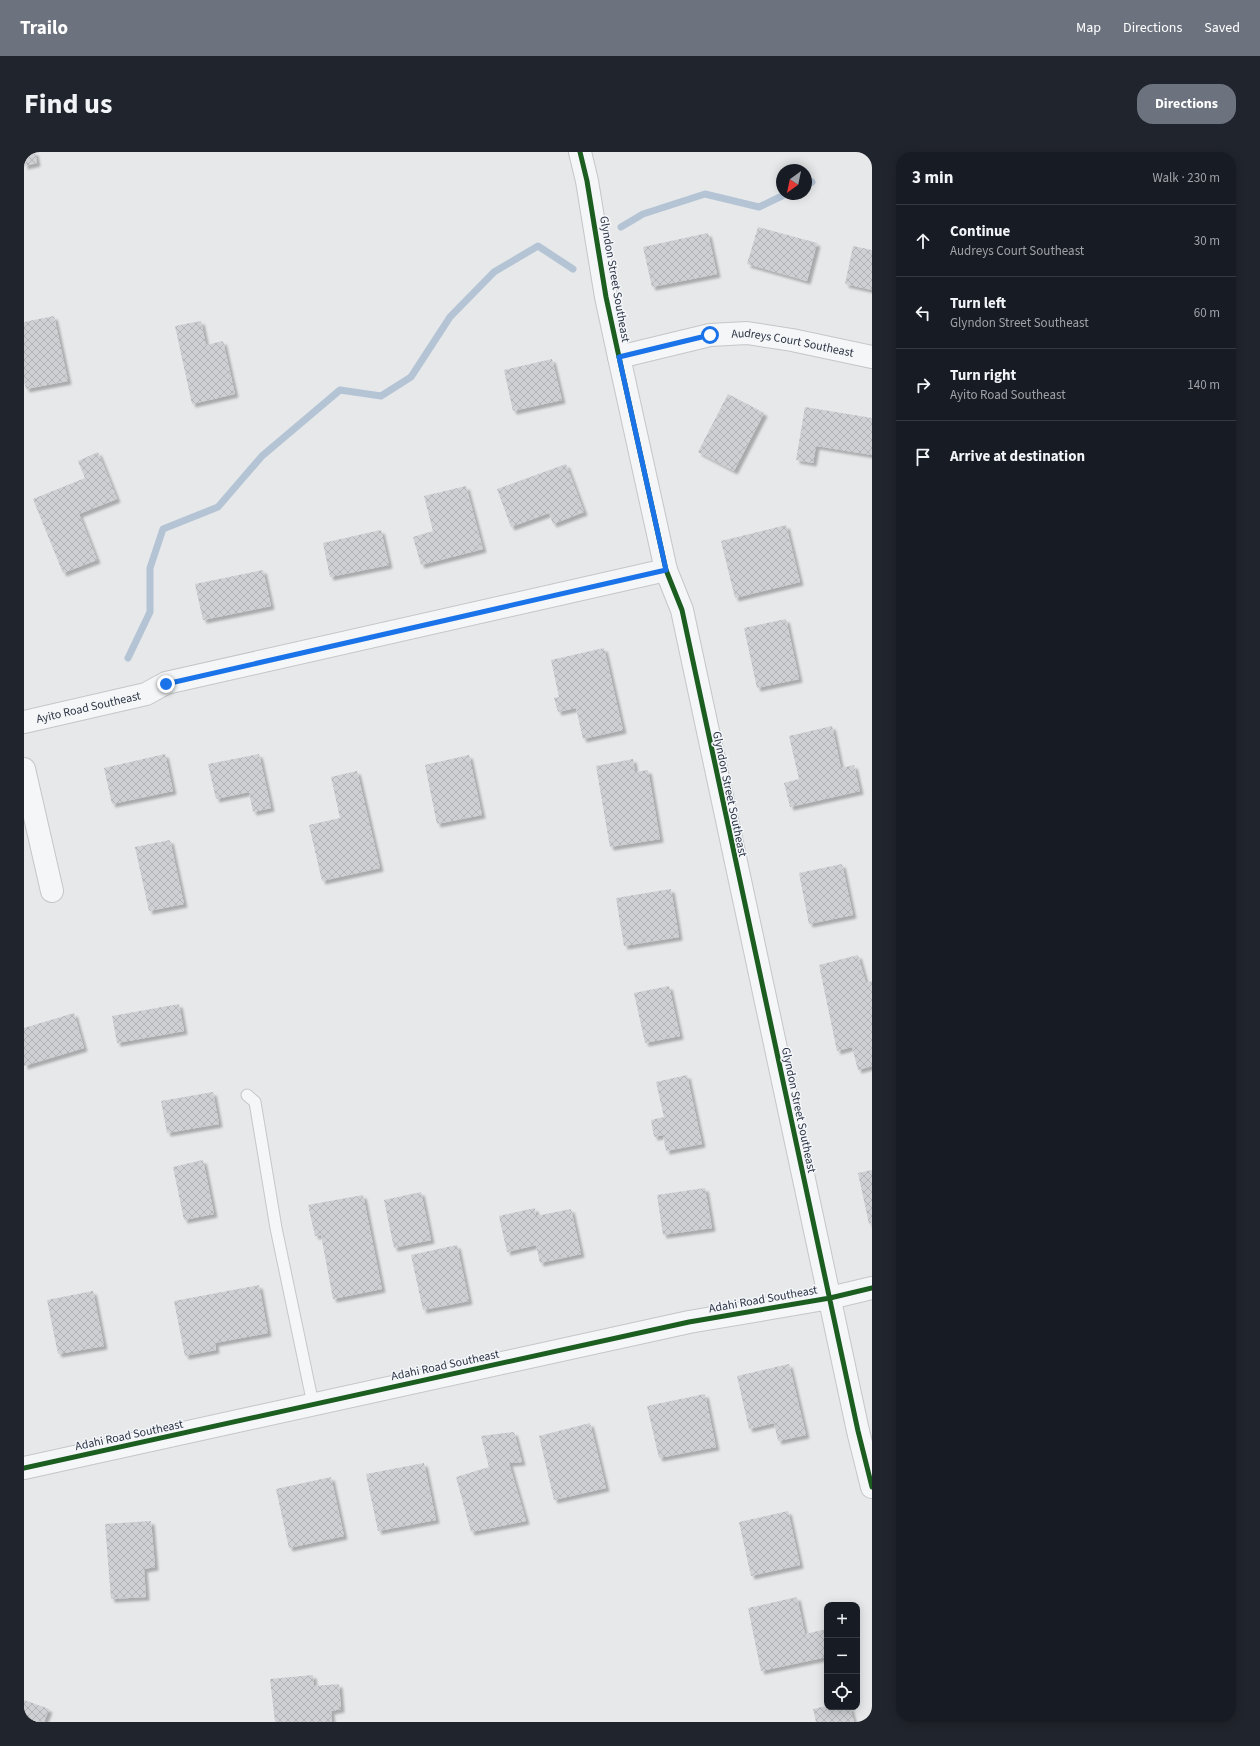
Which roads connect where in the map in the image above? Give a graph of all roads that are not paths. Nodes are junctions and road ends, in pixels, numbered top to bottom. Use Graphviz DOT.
graph roads {
  1 [pos="580,152"];
  2 [pos="619,357"];
  3 [pos="872,357"];
  4 [pos="666,570"];
  5 [pos="25,718"];
  6 [pos="24,769"];
  7 [pos="52,891"];
  8 [pos="247,1095"];
  9 [pos="872,1288"];
  10 [pos="830,1298"];
  11 [pos="313,1404"];
  12 [pos="24,1468"];
  13 [pos="872,1487"];
  1 -- 2 [label="street, Glyndon Street Southeast"];
  2 -- 3 [label="street, Audreys Court Southeast"];
  2 -- 4 [label="street, Glyndon Street Southeast"];
  4 -- 5 [label="street, Ayito Road Southeast"];
  4 -- 10 [label="street, Glyndon Street Southeast"];
  6 -- 7 [label="street"];
  8 -- 11 [label="lane"];
  9 -- 10 [label="street, Adahi Road Southeast"];
  10 -- 11 [label="street, Adahi Road Southeast"];
  10 -- 13 [label="street, Glyndon Street Southeast"];
  11 -- 12 [label="street, Adahi Road Southeast"];
}
